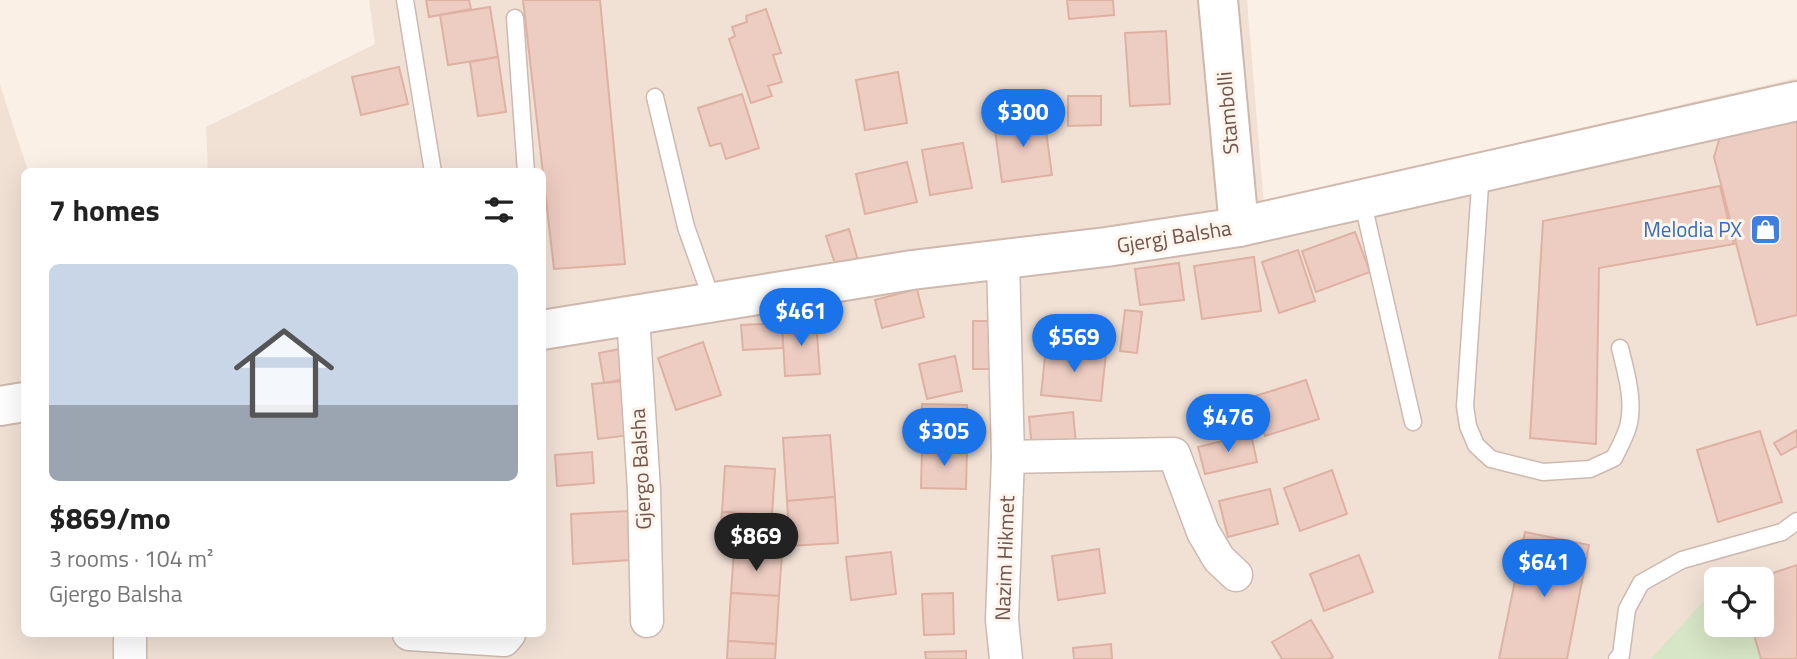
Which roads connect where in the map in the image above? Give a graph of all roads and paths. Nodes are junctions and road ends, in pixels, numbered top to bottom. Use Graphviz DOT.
graph roads {
  1 [pos="405,0"];
  2 [pos="1218,0"];
  3 [pos="515,18"];
  4 [pos="655,97"];
  5 [pos="1797,101"];
  6 [pos="432,168"];
  7 [pos="526,168"];
  8 [pos="1481,172"];
  9 [pos="1362,199"];
  10 [pos="1239,227"];
  11 [pos="1003,259"];
  12 [pos="713,303"];
  13 [pos="633,316"];
  14 [pos="546,329"];
  15 [pos="1620,348"];
  16 [pos="21,402"];
  17 [pos="0,406"];
  18 [pos="1413,422"];
  19 [pos="1008,457"];
  20 [pos="1797,521"];
  21 [pos="1236,575"];
  22 [pos="647,621"];
  23 [pos="130,637"];
  24 [pos="456,637"];
  25 [pos="506,637"];
  26 [pos="130,659"];
  27 [pos="1006,659"];
  28 [pos="1617,659"];
  1 -- 6 [label="lane"];
  2 -- 10 [label="street, Stambolli"];
  3 -- 7 [label="lane"];
  4 -- 12 [label="lane"];
  5 -- 8 [label="street, Gjergj Balsha"];
  8 -- 9 [label="street, Gjergj Balsha"];
  8 -- 15 [label="lane"];
  9 -- 10 [label="street, Gjergj Balsha"];
  9 -- 18 [label="lane"];
  10 -- 11 [label="street, Gjergj Balsha"];
  11 -- 12 [label="street, Gjergj Balsha"];
  11 -- 19 [label="street, Nazim Hikmet"];
  12 -- 13 [label="street, Gjergj Balsha"];
  13 -- 14 [label="street, Gjergj Balsha"];
  13 -- 22 [label="street, Gjergo Balsha"];
  16 -- 17 [label="street"];
  19 -- 21 [label="street"];
  19 -- 27 [label="street, Nazim Hikmet"];
  20 -- 28 [label="lane"];
  23 -- 26 [label="street"];
  24 -- 25 [label="street"];
}
